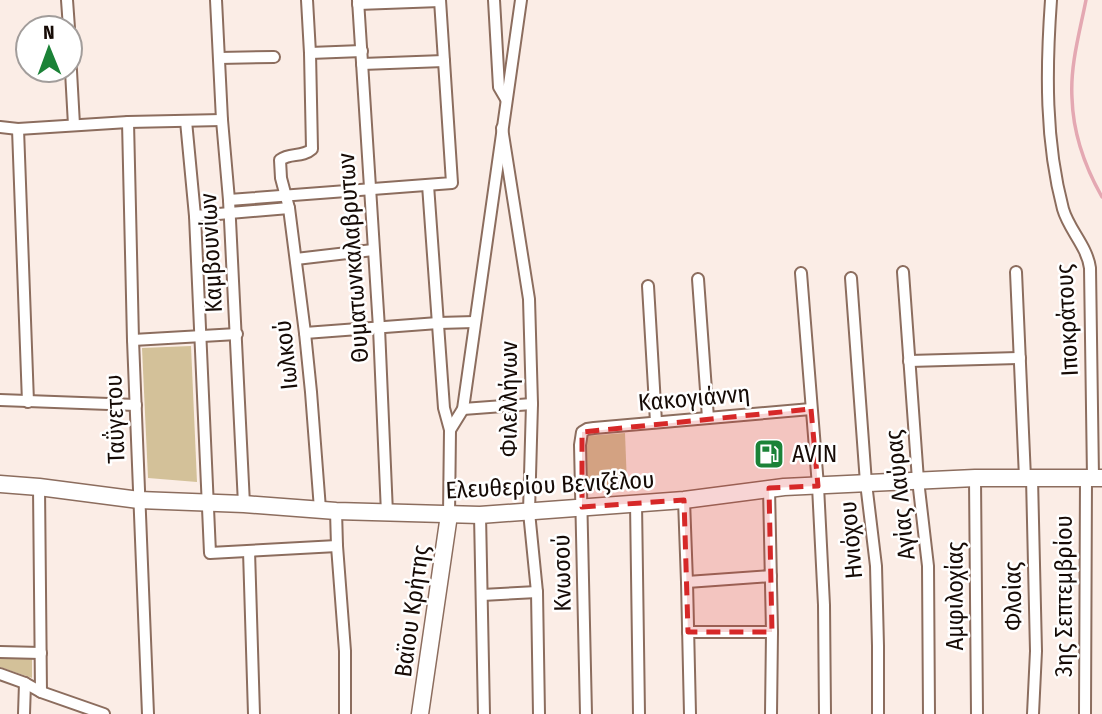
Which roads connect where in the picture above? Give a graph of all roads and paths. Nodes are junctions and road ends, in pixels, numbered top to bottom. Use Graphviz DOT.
graph roads {
  1 [pos="216,0"];
  2 [pos="307,0"];
  3 [pos="494,0"];
  4 [pos="521,0"];
  5 [pos="1051,0"];
  6 [pos="440,1"];
  7 [pos="358,2"];
  8 [pos="362,51"];
  9 [pos="310,53"];
  10 [pos="274,57"];
  11 [pos="219,58"];
  12 [pos="444,61"];
  13 [pos="362,64"];
  14 [pos="72,84"];
  15 [pos="506,99"];
  16 [pos="222,120"];
  17 [pos="186,121"];
  18 [pos="128,122"];
  19 [pos="74,125"];
  20 [pos="0,127"];
  21 [pos="502,128"];
  22 [pos="18,129"];
  23 [pos="428,185"];
  24 [pos="369,190"];
  25 [pos="285,196"];
  26 [pos="229,200"];
  27 [pos="289,208"];
  28 [pos="230,213"];
  29 [pos="195,216"];
  30 [pos="373,250"];
  31 [pos="296,259"];
  32 [pos="903,272"];
  33 [pos="1016,272"];
  34 [pos="801,273"];
  35 [pos="851,278"];
  36 [pos="698,279"];
  37 [pos="648,286"];
  38 [pos="475,322"];
  39 [pos="438,323"];
  40 [pos="379,328"];
  41 [pos="305,333"];
  42 [pos="237,334"];
  43 [pos="200,337"];
  44 [pos="133,340"];
  45 [pos="1020,358"];
  46 [pos="909,361"];
  47 [pos="0,400"];
  48 [pos="28,402"];
  49 [pos="532,404"];
  50 [pos="136,405"];
  51 [pos="463,409"];
  52 [pos="811,409"];
  53 [pos="708,418"];
  54 [pos="656,422"];
  55 [pos="450,430"];
  56 [pos="582,432"];
  57 [pos="975,478"];
  58 [pos="1028,478"];
  59 [pos="1094,478"];
  60 [pos="918,480"];
  61 [pos="866,483"];
  62 [pos="0,484"];
  63 [pos="818,486"];
  64 [pos="39,487"];
  65 [pos="769,488"];
  66 [pos="139,500"];
  67 [pos="684,500"];
  68 [pos="207,503"];
  69 [pos="636,503"];
  70 [pos="244,504"];
  71 [pos="582,507"];
  72 [pos="328,510"];
  73 [pos="529,512"];
  74 [pos="387,513"];
  75 [pos="449,515"];
  76 [pos="480,515"];
  77 [pos="337,547"];
  78 [pos="249,551"];
  79 [pos="771,576"];
  80 [pos="687,582"];
  81 [pos="537,593"];
  82 [pos="482,595"];
  83 [pos="688,632"];
  84 [pos="772,632"];
  85 [pos="0,652"];
  86 [pos="41,653"];
  87 [pos="0,674"];
  88 [pos="25,683"];
  89 [pos="41,692"];
  90 [pos="65,700"];
  91 [pos="24,714"];
  92 [pos="65,714"];
  93 [pos="104,714"];
  94 [pos="148,714"];
  95 [pos="254,714"];
  96 [pos="345,714"];
  97 [pos="420,714"];
  98 [pos="484,714"];
  99 [pos="539,714"];
  100 [pos="586,714"];
  101 [pos="639,714"];
  102 [pos="690,714"];
  103 [pos="771,714"];
  104 [pos="825,714"];
  105 [pos="878,714"];
  106 [pos="929,714"];
  107 [pos="977,714"];
  108 [pos="1033,714"];
  109 [pos="1085,714"];
  1 -- 11 [label="street, Καμβουνίων"];
  2 -- 9 [label="street"];
  3 -- 15 [label="street"];
  4 -- 15 [label="street"];
  5 -- 59 [label="street, Ιποκράτους"];
  6 -- 7 [label="street"];
  6 -- 12 [label="street"];
  7 -- 8 [label="street, Θυματωνκαλαβρυτων"];
  8 -- 9 [label="street"];
  8 -- 13 [label="street, Θυματωνκαλαβρυτων"];
  9 -- 25 [label="street, Ιωλκού"];
  10 -- 11 [label="street"];
  11 -- 16 [label="street, Καμβουνίων"];
  12 -- 13 [label="street"];
  12 -- 23 [label="street"];
  13 -- 24 [label="street, Θυματωνκαλαβρυτων"];
  14 -- 19 [label="street"];
  15 -- 21 [label="street"];
  16 -- 17 [label="street"];
  16 -- 26 [label="street, Καμβουνίων"];
  17 -- 18 [label="street"];
  17 -- 29 [label="street"];
  18 -- 19 [label="street"];
  18 -- 44 [label="street, Ταΰγετου"];
  19 -- 22 [label="street"];
  20 -- 22 [label="street"];
  21 -- 38 [label="street"];
  21 -- 49 [label="street, Φιλελλήνων"];
  22 -- 48 [label="street"];
  23 -- 24 [label="street"];
  23 -- 39 [label="street"];
  24 -- 25 [label="street"];
  24 -- 30 [label="street, Θυματωνκαλαβρυτων"];
  25 -- 26 [label="street"];
  25 -- 27 [label="street, Ιωλκού"];
  26 -- 28 [label="street, Καμβουνίων"];
  27 -- 28 [label="street"];
  27 -- 31 [label="street, Ιωλκού"];
  28 -- 29 [label="street"];
  28 -- 42 [label="street, Καμβουνίων"];
  29 -- 43 [label="street"];
  30 -- 31 [label="street"];
  30 -- 40 [label="street, Θυματωνκαλαβρυτων"];
  31 -- 41 [label="street, Ιωλκού"];
  32 -- 46 [label="street, Αγίας Λαύρας"];
  33 -- 45 [label="street, Φλοίας"];
  34 -- 52 [label="street"];
  35 -- 61 [label="street, Ηνιόχου"];
  36 -- 53 [label="street"];
  37 -- 54 [label="street"];
  38 -- 39 [label="street"];
  38 -- 51 [label="street"];
  39 -- 40 [label="street"];
  39 -- 55 [label="street"];
  40 -- 41 [label="street"];
  40 -- 74 [label="street, Θυματωνκαλαβρυτων"];
  41 -- 72 [label="street, Ιωλκού"];
  42 -- 43 [label="street"];
  42 -- 70 [label="street, Καμβουνίων"];
  43 -- 44 [label="street"];
  43 -- 68 [label="street"];
  44 -- 50 [label="street, Ταΰγετου"];
  45 -- 46 [label="street"];
  45 -- 58 [label="street, Φλοίας"];
  46 -- 60 [label="street, Αγίας Λαύρας"];
  47 -- 48 [label="street"];
  48 -- 50 [label="street"];
  49 -- 51 [label="street"];
  49 -- 73 [label="street, Φιλελλήνων"];
  50 -- 66 [label="street, Ταΰγετου"];
  51 -- 55 [label="street"];
  52 -- 53 [label="street, Κακογιάννη"];
  52 -- 63 [label="street"];
  53 -- 54 [label="street, Κακογιάννη"];
  54 -- 56 [label="street, Κακογιάννη"];
  55 -- 75 [label="street"];
  56 -- 71 [label="street, Κνωσού"];
  57 -- 58 [label="street, Ελευθερίου Βενιζέλου"];
  57 -- 60 [label="street, Ελευθερίου Βενιζέλου"];
  57 -- 107 [label="street, Αμφιλοχίας"];
  58 -- 59 [label="street, Ελευθερίου Βενιζέλου"];
  58 -- 108 [label="street, Φλοίας"];
  59 -- 109 [label="street, 3ης Σεπτεμβρίου"];
  60 -- 61 [label="street, Ελευθερίου Βενιζέλου"];
  60 -- 106 [label="street, Αγίας Λαύρας"];
  61 -- 63 [label="street, Ελευθερίου Βενιζέλου"];
  61 -- 105 [label="street, Ηνιόχου"];
  62 -- 64 [label="street, Ελευθερίου Βενιζέλου"];
  63 -- 65 [label="street, Ελευθερίου Βενιζέλου"];
  63 -- 104 [label="street"];
  64 -- 66 [label="street, Ελευθερίου Βενιζέλου"];
  64 -- 86 [label="street"];
  65 -- 67 [label="street, Ελευθερίου Βενιζέλου"];
  65 -- 79 [label="street"];
  66 -- 68 [label="street, Ελευθερίου Βενιζέλου"];
  66 -- 94 [label="street, Ταΰγετου"];
  67 -- 69 [label="street, Ελευθερίου Βενιζέλου"];
  67 -- 80 [label="street"];
  68 -- 70 [label="street, Ελευθερίου Βενιζέλου"];
  68 -- 78 [label="street"];
  69 -- 71 [label="street, Ελευθερίου Βενιζέλου"];
  69 -- 101 [label="street"];
  70 -- 72 [label="street, Ελευθερίου Βενιζέλου"];
  71 -- 73 [label="street, Ελευθερίου Βενιζέλου"];
  71 -- 100 [label="street, Κνωσού"];
  72 -- 74 [label="street, Ελευθερίου Βενιζέλου"];
  72 -- 77 [label="street, Ιωλκού"];
  73 -- 76 [label="street, Ελευθερίου Βενιζέλου"];
  73 -- 81 [label="street, Φιλελλήνων"];
  74 -- 75 [label="street, Ελευθερίου Βενιζέλου"];
  75 -- 76 [label="street, Ελευθερίου Βενιζέλου"];
  75 -- 97 [label="street, Βαϊου Κρήτης"];
  76 -- 82 [label="street"];
  77 -- 78 [label="street"];
  77 -- 96 [label="street, Ιωλκού"];
  78 -- 95 [label="street"];
  79 -- 80 [label="street"];
  79 -- 84 [label="street"];
  80 -- 83 [label="street"];
  81 -- 82 [label="street"];
  81 -- 99 [label="street, Φιλελλήνων"];
  82 -- 98 [label="street"];
  83 -- 84 [label="street"];
  83 -- 102 [label="street"];
  84 -- 103 [label="street"];
  85 -- 86 [label="street"];
  86 -- 89 [label="street"];
  87 -- 88 [label="street"];
  88 -- 89 [label="street"];
  88 -- 91 [label="street"];
  89 -- 90 [label="street"];
  90 -- 92 [label="street"];
  90 -- 93 [label="street"];
}
